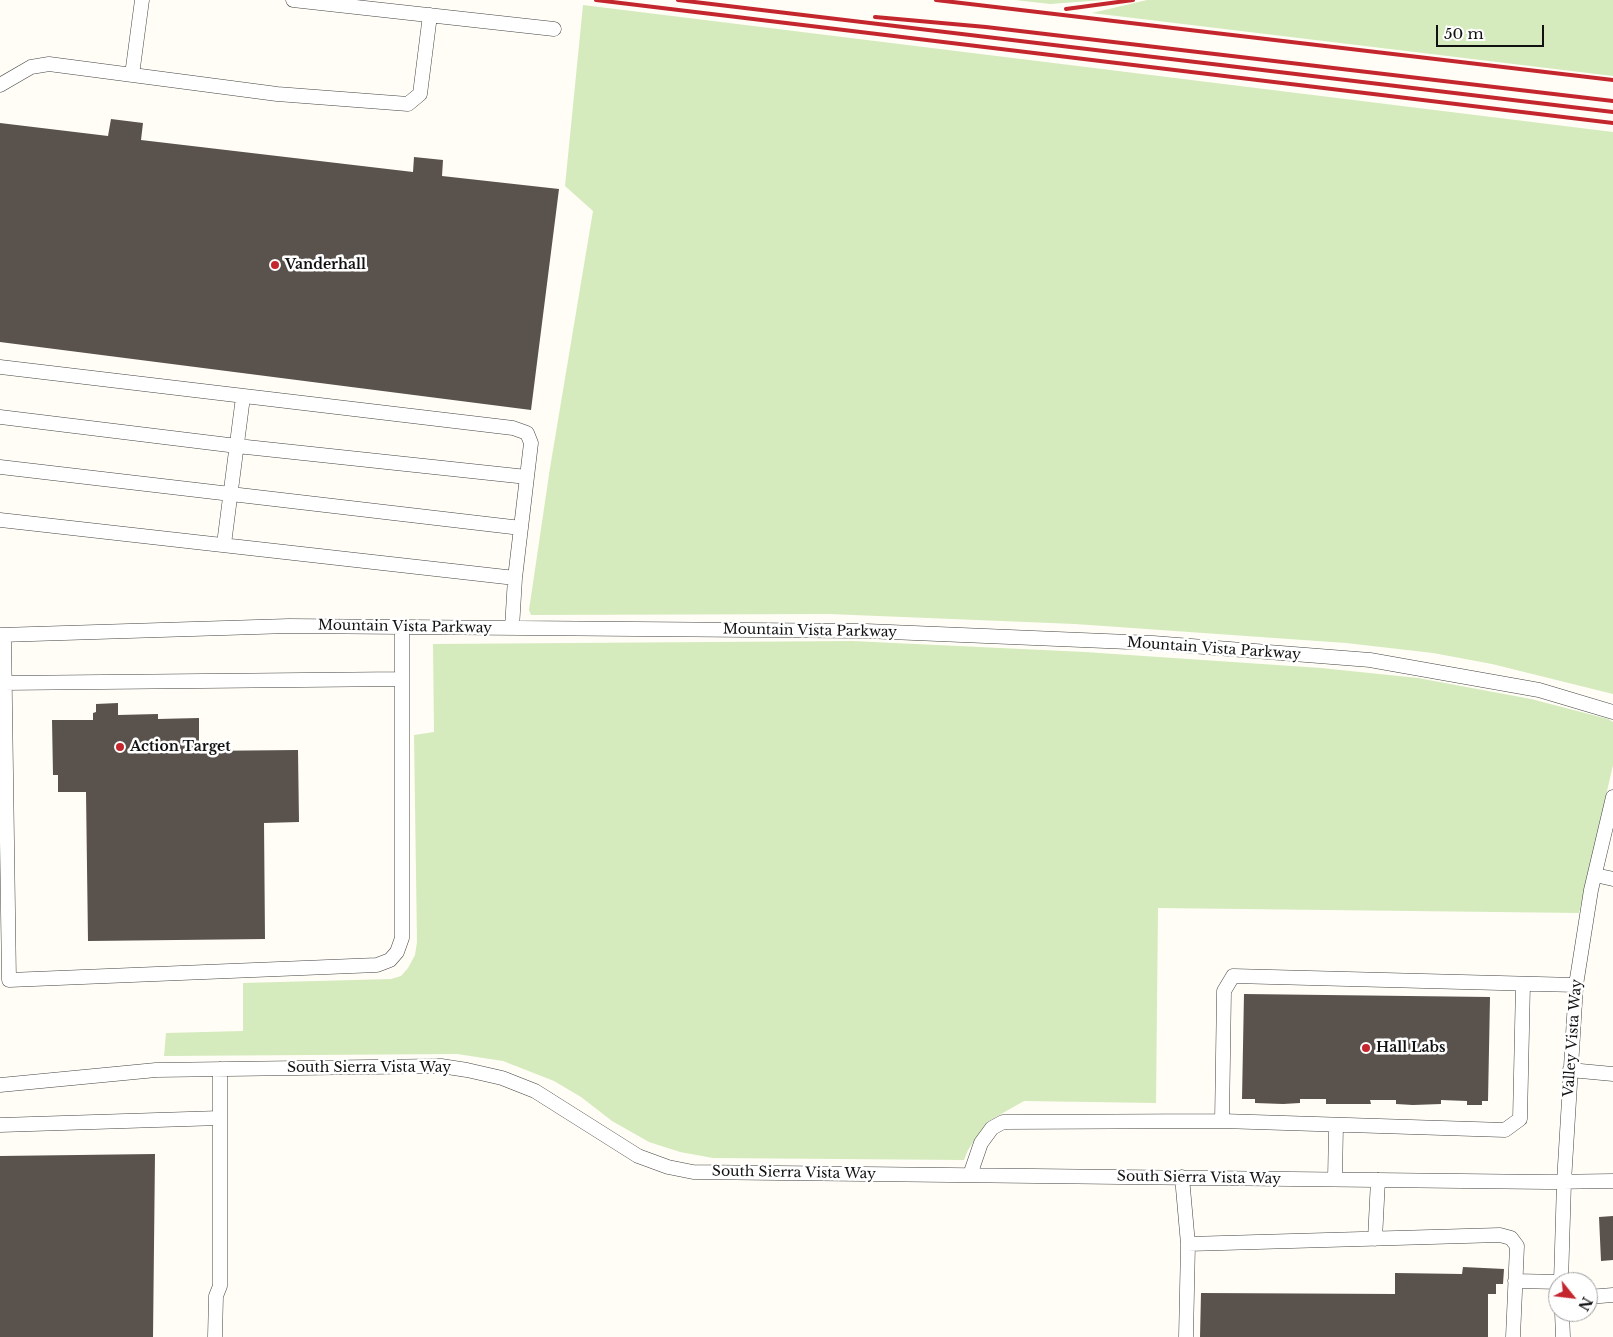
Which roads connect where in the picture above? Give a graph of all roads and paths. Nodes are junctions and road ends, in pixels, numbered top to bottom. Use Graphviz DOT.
graph roads {
  1 [pos="142,0"];
  2 [pos="293,0"];
  3 [pos="430,15"];
  4 [pos="554,29"];
  5 [pos="132,75"];
  6 [pos="0,85"];
  7 [pos="0,367"];
  8 [pos="243,397"];
  9 [pos="0,417"];
  10 [pos="237,446"];
  11 [pos="0,467"];
  12 [pos="527,477"];
  13 [pos="230,495"];
  14 [pos="0,520"];
  15 [pos="521,528"];
  16 [pos="224,544"];
  17 [pos="515,578"];
  18 [pos="402,627"];
  19 [pos="512,628"];
  20 [pos="2,635"];
  21 [pos="402,679"];
  22 [pos="3,683"];
  23 [pos="1613,712"];
  24 [pos="1613,797"];
  25 [pos="1595,875"];
  26 [pos="1613,879"];
  27 [pos="1523,984"];
  28 [pos="1576,985"];
  29 [pos="220,1069"];
  30 [pos="1570,1070"];
  31 [pos="1613,1074"];
  32 [pos="0,1084"];
  33 [pos="220,1118"];
  34 [pos="1222,1121"];
  35 [pos="0,1125"];
  36 [pos="1336,1126"];
  37 [pos="970,1175"];
  38 [pos="1182,1177"];
  39 [pos="1334,1179"];
  40 [pos="1378,1180"];
  41 [pos="1613,1181"];
  42 [pos="1564,1182"];
  43 [pos="1375,1239"];
  44 [pos="1188,1244"];
  45 [pos="1561,1272"];
  46 [pos="1515,1281"];
  47 [pos="1548,1282"];
  48 [pos="1613,1295"];
  49 [pos="1598,1296"];
  50 [pos="1563,1322"];
  51 [pos="215,1337"];
  52 [pos="1186,1337"];
  53 [pos="1513,1337"];
  54 [pos="1564,1337"];
  1 -- 5 [label="street"];
  2 -- 3 [label="street"];
  3 -- 4 [label="street"];
  3 -- 5 [label="street"];
  5 -- 6 [label="street"];
  7 -- 8 [label="street"];
  8 -- 10 [label="street"];
  8 -- 12 [label="street"];
  9 -- 10 [label="street"];
  10 -- 12 [label="street"];
  10 -- 13 [label="street"];
  11 -- 13 [label="street"];
  12 -- 15 [label="street"];
  13 -- 15 [label="street"];
  13 -- 16 [label="street"];
  14 -- 16 [label="street"];
  15 -- 17 [label="street"];
  16 -- 17 [label="street"];
  17 -- 19 [label="street"];
  18 -- 19 [label="street, Mountain Vista Parkway"];
  18 -- 20 [label="street, Mountain Vista Parkway"];
  18 -- 21 [label="street"];
  19 -- 23 [label="street, Mountain Vista Parkway"];
  20 -- 22 [label="street"];
  21 -- 22 [label="street"];
  21 -- 22 [label="street"];
  24 -- 25 [label="street, Valley Vista Way"];
  25 -- 26 [label="street"];
  25 -- 28 [label="street, Valley Vista Way"];
  27 -- 28 [label="street"];
  27 -- 34 [label="street"];
  27 -- 36 [label="street"];
  28 -- 30 [label="street, Valley Vista Way"];
  29 -- 32 [label="street, South Sierra Vista Way"];
  29 -- 33 [label="street"];
  29 -- 37 [label="street, South Sierra Vista Way"];
  30 -- 31 [label="street"];
  30 -- 42 [label="street, Valley Vista Way"];
  33 -- 35 [label="street"];
  33 -- 51 [label="street"];
  34 -- 36 [label="street"];
  34 -- 37 [label="street"];
  36 -- 39 [label="street"];
  37 -- 38 [label="street, South Sierra Vista Way"];
  38 -- 39 [label="street, South Sierra Vista Way"];
  38 -- 44 [label="street"];
  39 -- 40 [label="street, South Sierra Vista Way"];
  40 -- 42 [label="street, South Sierra Vista Way"];
  40 -- 43 [label="street"];
  41 -- 42 [label="street, South Sierra Vista Way"];
  42 -- 45 [label="street, Valley Vista Way"];
  43 -- 44 [label="street"];
  43 -- 46 [label="street"];
  44 -- 52 [label="street"];
  46 -- 47 [label="street"];
  46 -- 53 [label="street"];
  48 -- 49 [label="street"];
  50 -- 54 [label="street"];
}
